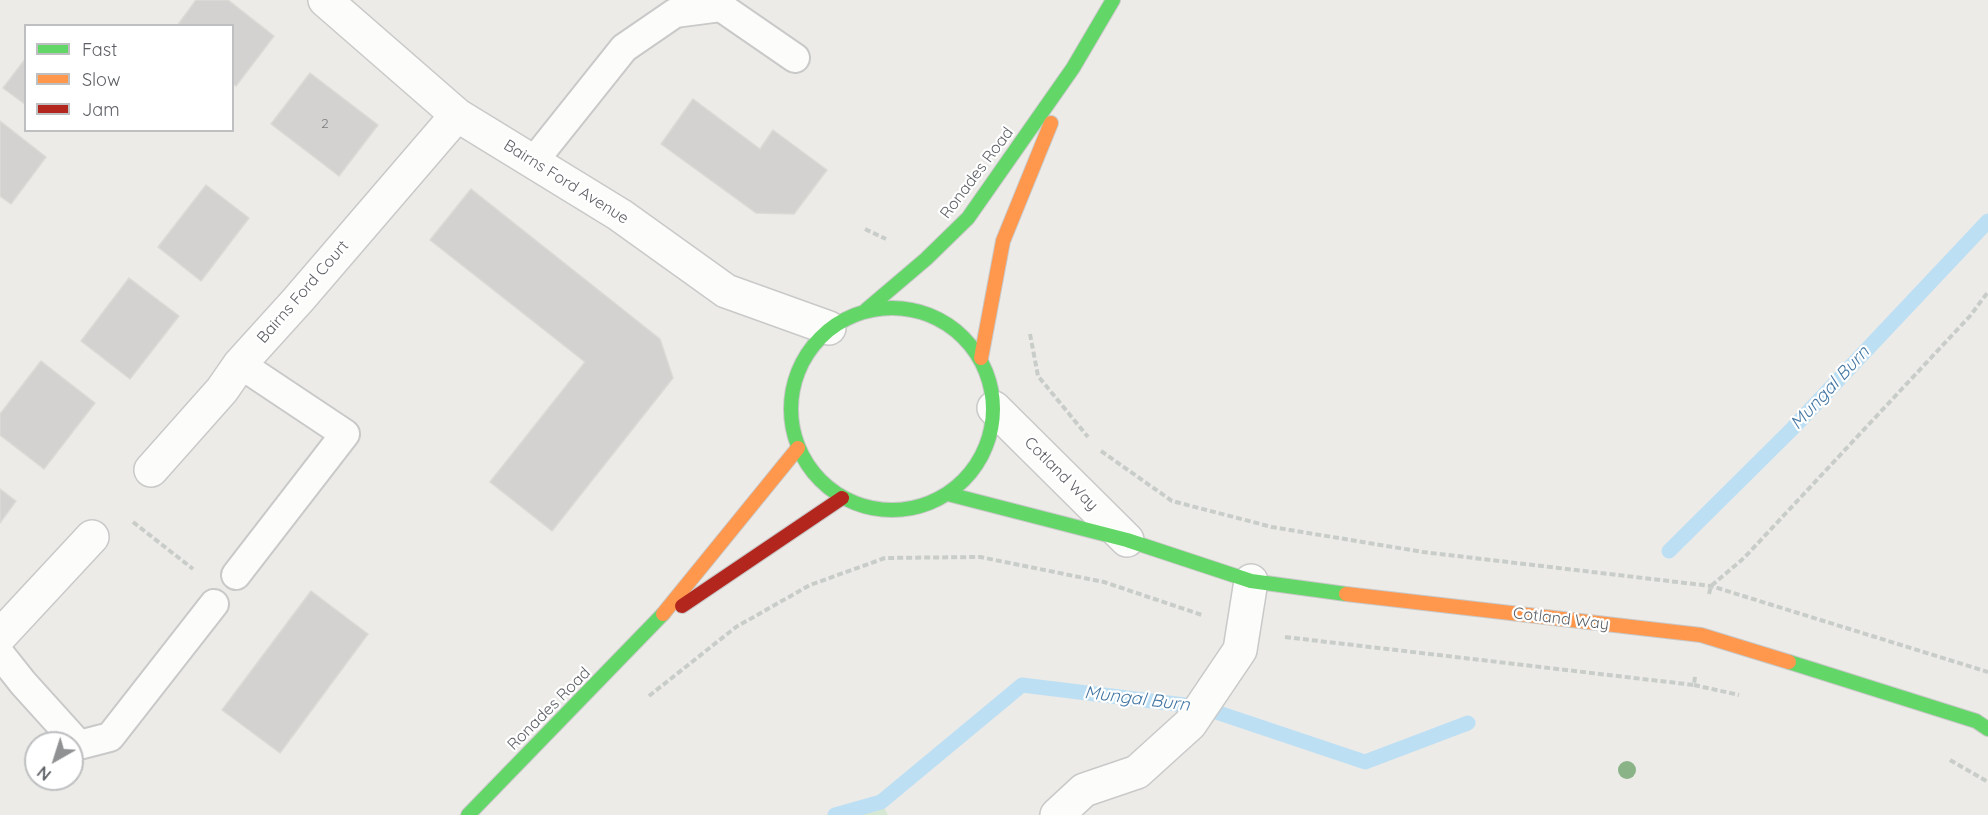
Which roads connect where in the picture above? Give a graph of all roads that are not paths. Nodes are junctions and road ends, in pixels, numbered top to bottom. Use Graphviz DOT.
graph roads {
  1 [pos="325,0"];
  2 [pos="1113,0"];
  3 [pos="795,58"];
  4 [pos="1073,68"];
  5 [pos="457,115"];
  6 [pos="533,162"];
  7 [pos="866,310"];
  8 [pos="829,328"];
  9 [pos="981,358"];
  10 [pos="240,364"];
  11 [pos="994,408"];
  12 [pos="798,448"];
  13 [pos="151,470"];
  14 [pos="948,494"];
  15 [pos="842,498"];
  16 [pos="92,537"];
  17 [pos="1127,540"];
  18 [pos="236,575"];
  19 [pos="1251,581"];
  20 [pos="214,604"];
  21 [pos="653,626"];
  22 [pos="0,636"];
  23 [pos="0,654"];
  24 [pos="1988,729"];
  25 [pos="468,815"];
  26 [pos="1057,815"];
  1 -- 5 [label="street, Bairns Ford Avenue"];
  2 -- 4 [label="main road, Ronades Road"];
  3 -- 6 [label="lane"];
  4 -- 7 [label="main road, Ronades Road"];
  4 -- 9 [label="main road, Ronades Road"];
  5 -- 6 [label="street, Bairns Ford Avenue"];
  5 -- 10 [label="street, Bairns Ford Court"];
  6 -- 8 [label="street, Bairns Ford Avenue"];
  7 -- 8 [label="main road"];
  7 -- 9 [label="main road"];
  8 -- 12 [label="main road"];
  9 -- 11 [label="main road"];
  10 -- 13 [label="street, Bairns Ford Court"];
  10 -- 18 [label="lane"];
  11 -- 14 [label="main road"];
  11 -- 17 [label="street, Cotland Way"];
  12 -- 15 [label="main road"];
  12 -- 21 [label="main road, Ronades Road"];
  14 -- 15 [label="main road"];
  14 -- 17 [label="main road, Cotland Way"];
  15 -- 21 [label="main road, Ronades Road"];
  16 -- 22 [label="street"];
  17 -- 19 [label="main road, Cotland Way"];
  19 -- 24 [label="main road, Cotland Way"];
  19 -- 26 [label="street"];
  20 -- 23 [label="lane"];
  21 -- 25 [label="main road, Ronades Road"];
}
